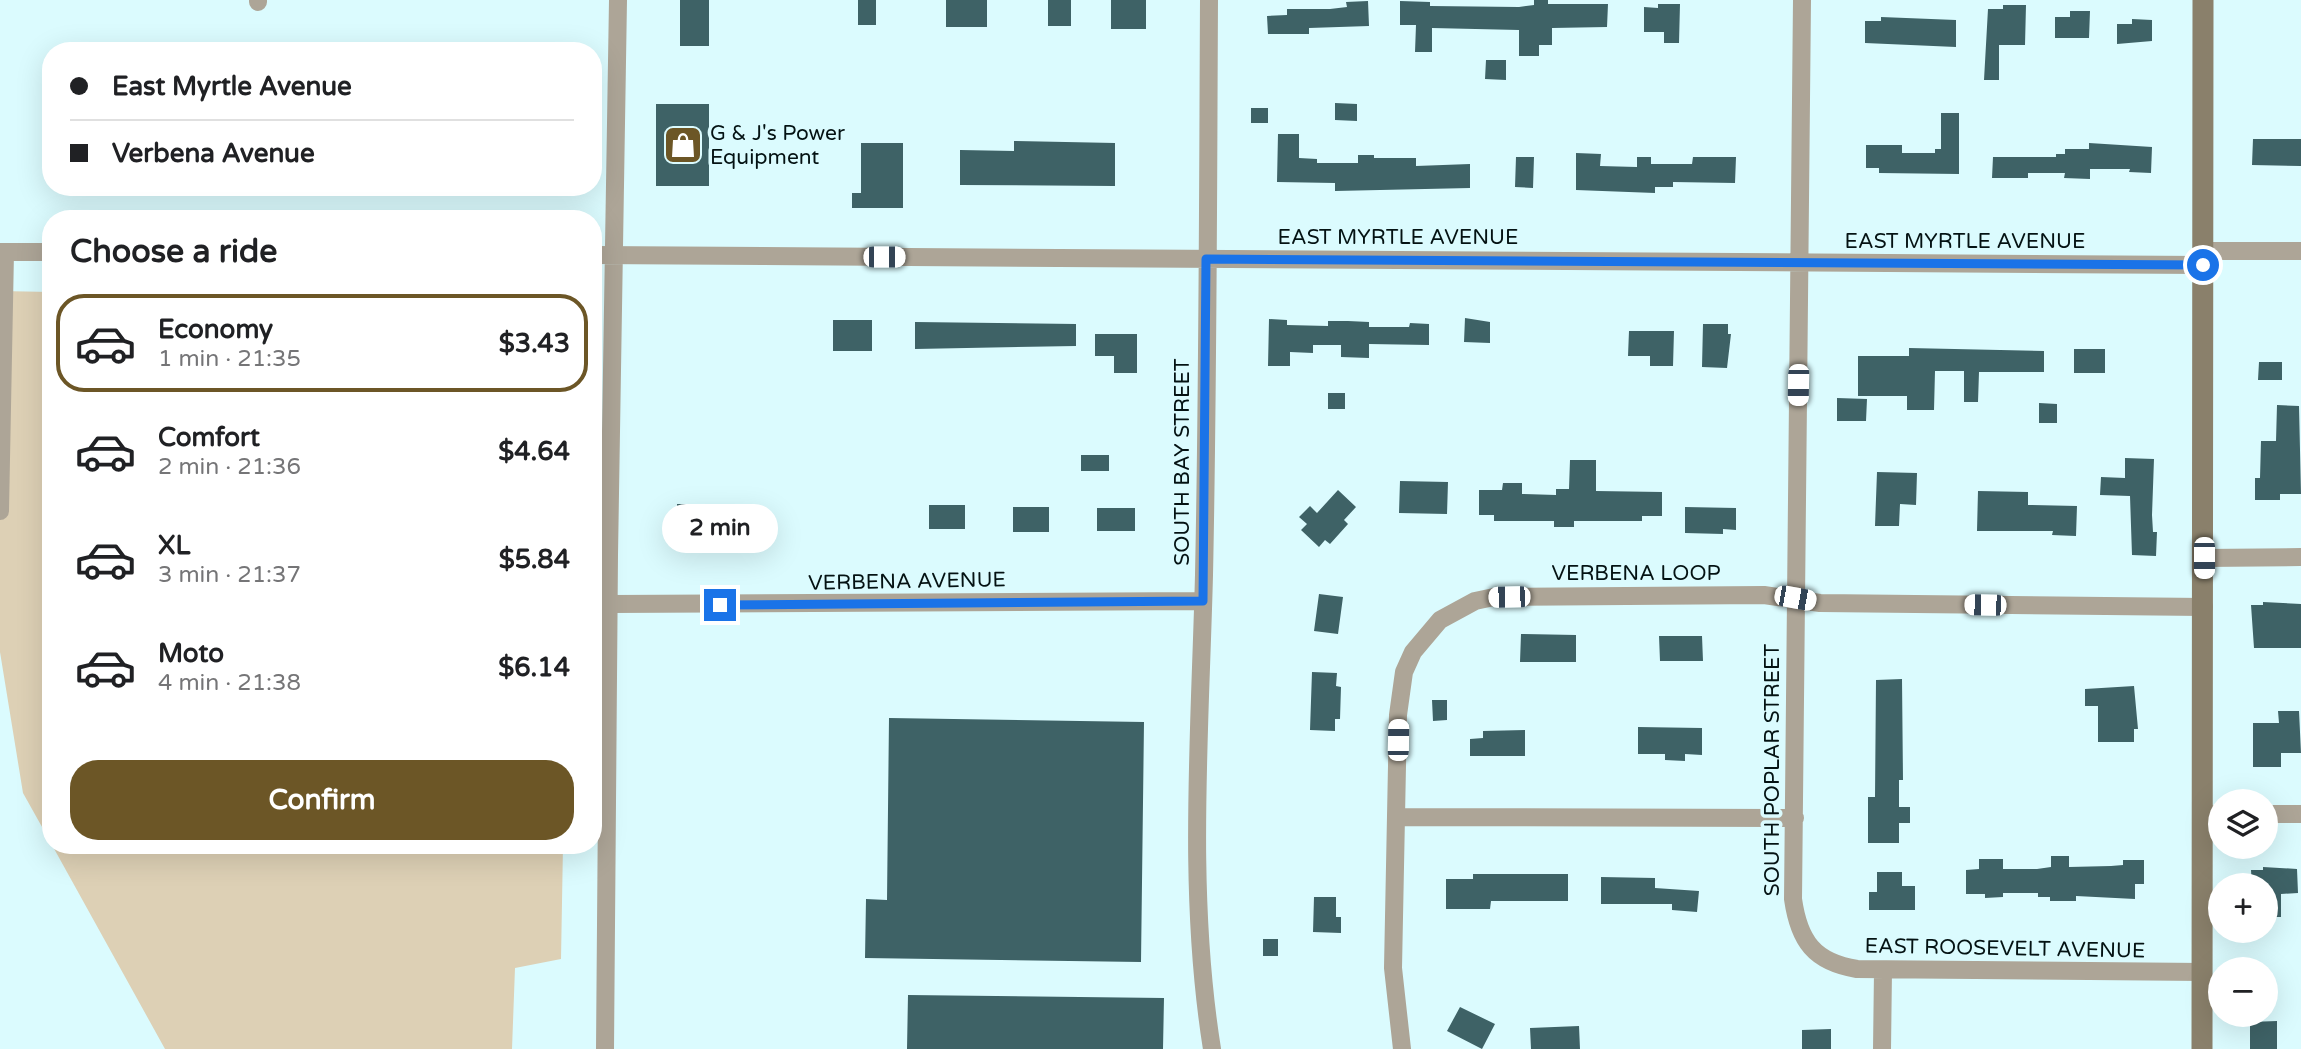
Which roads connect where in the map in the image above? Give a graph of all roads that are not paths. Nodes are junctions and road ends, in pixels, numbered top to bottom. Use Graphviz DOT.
graph roads {
  1 [pos="618,0"];
  2 [pos="1209,0"];
  3 [pos="1802,0"];
  4 [pos="2203,0"];
  5 [pos="2301,251"];
  6 [pos="3,252"];
  7 [pos="42,252"];
  8 [pos="602,255"];
  9 [pos="615,255"];
  10 [pos="2203,258"];
  11 [pos="1206,259"];
  12 [pos="1801,263"];
  13 [pos="0,511"];
  14 [pos="2204,558"];
  15 [pos="2301,558"];
  16 [pos="1795,598"];
  17 [pos="1203,601"];
  18 [pos="611,604"];
  19 [pos="2204,607"];
  20 [pos="2211,789"];
  21 [pos="2278,814"];
  22 [pos="2301,814"];
  23 [pos="1397,817"];
  24 [pos="1795,818"];
  25 [pos="2209,859"];
  26 [pos="1812,948"];
  27 [pos="1883,971"];
  28 [pos="2203,972"];
  29 [pos="606,1049"];
  30 [pos="1212,1049"];
  31 [pos="1402,1049"];
  32 [pos="1882,1049"];
  33 [pos="2202,1049"];
  1 -- 9 [label="street"];
  2 -- 11 [label="street, SOUTH BAY STREET"];
  3 -- 12 [label="street, SOUTH POPLAR STREET"];
  4 -- 10 [label="street"];
  5 -- 10 [label="street, EAST MYRTLE AVENUE"];
  6 -- 7 [label="street"];
  6 -- 13 [label="street"];
  8 -- 9 [label="street, EAST MYRTLE AVENUE"];
  9 -- 11 [label="street, EAST MYRTLE AVENUE"];
  9 -- 18 [label="street"];
  10 -- 12 [label="street, EAST MYRTLE AVENUE"];
  10 -- 14 [label="street"];
  11 -- 12 [label="street, EAST MYRTLE AVENUE"];
  11 -- 17 [label="street, SOUTH BAY STREET"];
  12 -- 16 [label="street, SOUTH POPLAR STREET"];
  14 -- 15 [label="street"];
  14 -- 19 [label="street"];
  16 -- 19 [label="street, VERBENA LOOP"];
  16 -- 23 [label="street, VERBENA LOOP"];
  16 -- 24 [label="street, SOUTH POPLAR STREET"];
  17 -- 18 [label="street, VERBENA AVENUE"];
  17 -- 30 [label="street, SOUTH BAY STREET"];
  18 -- 29 [label="street"];
  19 -- 20 [label="street"];
  21 -- 22 [label="street"];
  23 -- 24 [label="street"];
  23 -- 31 [label="street, VERBENA LOOP"];
  24 -- 26 [label="street, SOUTH POPLAR STREET"];
  25 -- 28 [label="street"];
  26 -- 27 [label="street, EAST ROOSEVELT AVENUE"];
  27 -- 28 [label="street, EAST ROOSEVELT AVENUE"];
  27 -- 32 [label="street"];
  28 -- 33 [label="street"];
}
